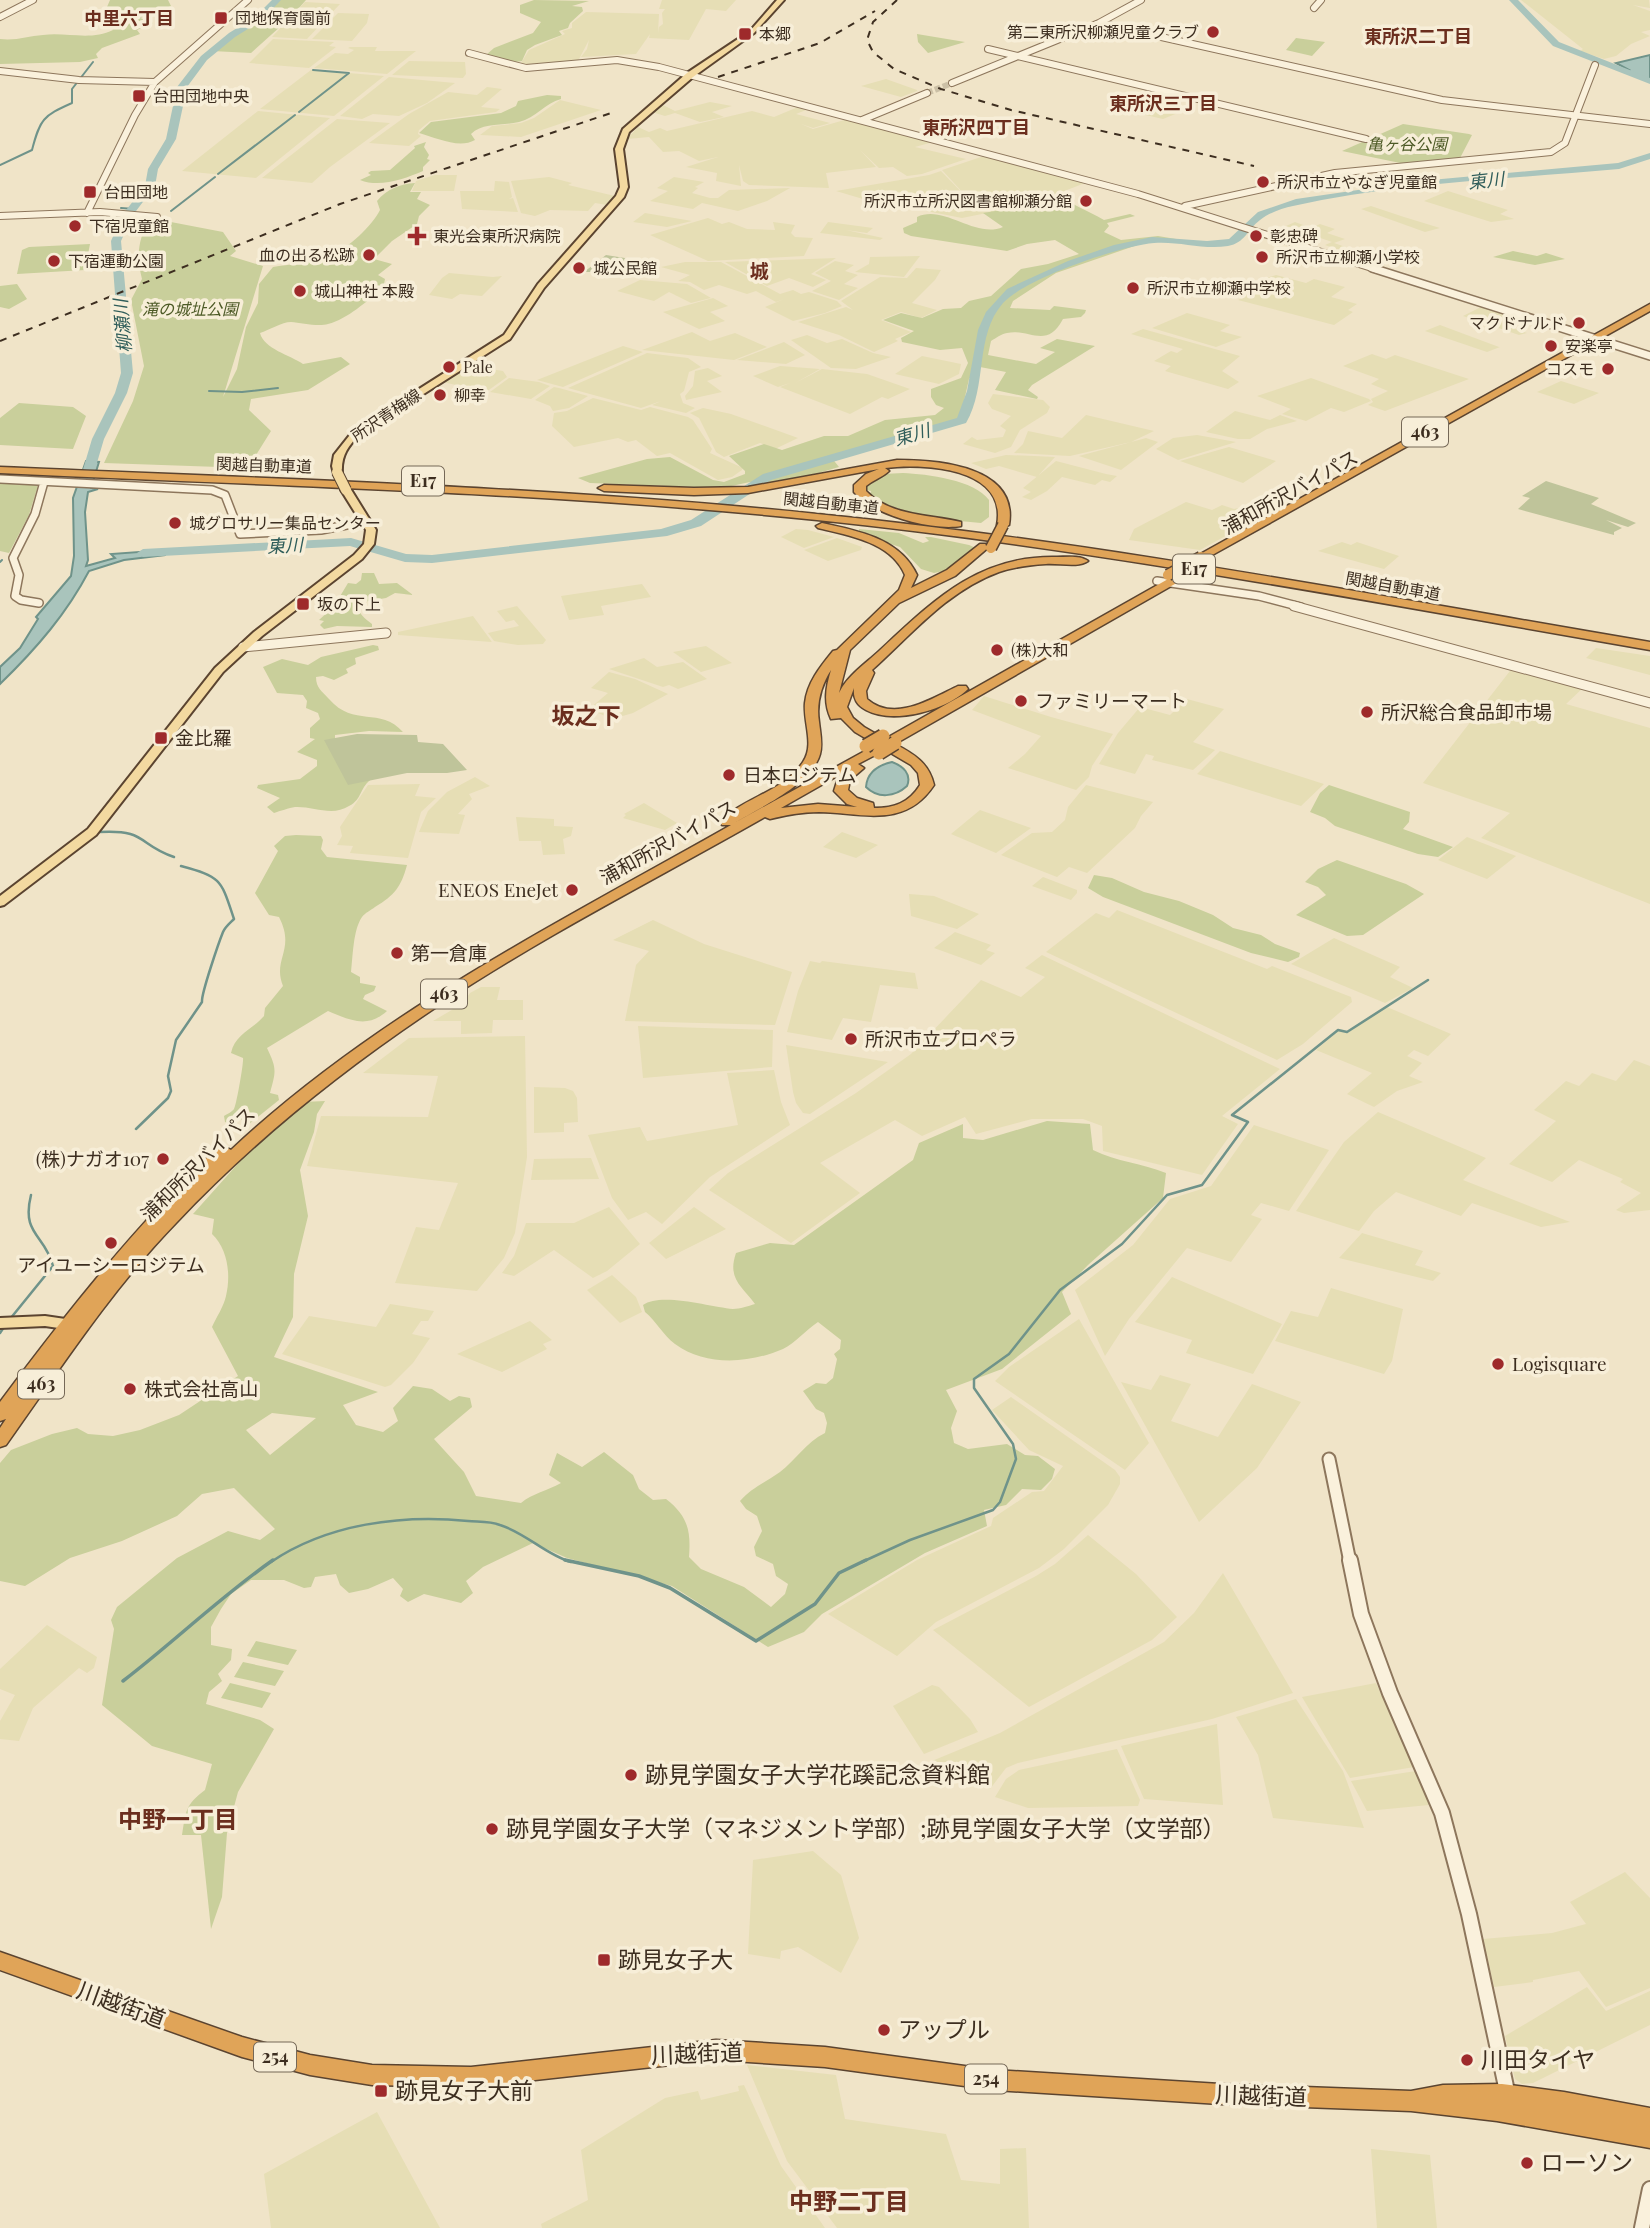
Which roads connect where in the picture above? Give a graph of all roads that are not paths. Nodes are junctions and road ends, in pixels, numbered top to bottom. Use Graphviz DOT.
graph roads {
  1 [pos="33,0"];
  2 [pos="248,0"];
  3 [pos="781,0"];
  4 [pos="1141,0"];
  5 [pos="1321,0"];
  6 [pos="1314,8"];
  7 [pos="0,18"];
  8 [pos="1099,23"];
  9 [pos="988,49"];
  10 [pos="469,53"];
  11 [pos="1018,56"];
  12 [pos="1595,65"];
  13 [pos="0,71"];
  14 [pos="690,75"];
  15 [pos="155,82"];
  16 [pos="952,83"];
  17 [pos="927,93"];
  18 [pos="1575,117"];
  19 [pos="862,120"];
  20 [pos="1650,124"];
  21 [pos="1366,139"];
  22 [pos="1182,207"];
  23 [pos="87,213"];
  24 [pos="0,216"];
  25 [pos="157,217"];
  26 [pos="1650,307"];
  27 [pos="1650,313"];
  28 [pos="1597,340"];
  29 [pos="1650,356"];
  30 [pos="0,464"];
  31 [pos="17,468"];
  32 [pos="0,470"];
  33 [pos="136,472"];
  34 [pos="0,479"];
  35 [pos="44,482"];
  36 [pos="708,501"];
  37 [pos="737,508"];
  38 [pos="367,521"];
  39 [pos="1000,525"];
  40 [pos="988,547"];
  41 [pos="1107,548"];
  42 [pos="1169,579"];
  43 [pos="1362,597"];
  44 [pos="38,603"];
  45 [pos="883,610"];
  46 [pos="924,614"];
  47 [pos="386,633"];
  48 [pos="1650,638"];
  49 [pos="849,642"];
  50 [pos="1650,646"];
  51 [pos="243,647"];
  52 [pos="873,665"];
  53 [pos="982,681"];
  54 [pos="1650,703"];
  55 [pos="889,740"];
  56 [pos="873,750"];
  57 [pos="698,840"];
  58 [pos="658,871"];
  59 [pos="0,902"];
  60 [pos="0,1323"];
  61 [pos="75,1325"];
  62 [pos="0,1415"];
  63 [pos="0,1441"];
  64 [pos="1329,1460"];
  65 [pos="0,1961"];
  66 [pos="1508,2096"];
  67 [pos="1411,2101"];
  68 [pos="1650,2118"];
  69 [pos="1650,2138"];
  70 [pos="1650,2189"];
  71 [pos="1642,2228"];
  1 -- 7 [label="street"];
  2 -- 15 [label="street"];
  3 -- 14 [label="main road, 所沢青梅線"];
  4 -- 8 [label="street"];
  5 -- 6 [label="street"];
  8 -- 11 [label="street"];
  8 -- 18 [label="street"];
  9 -- 11 [label="street"];
  10 -- 14 [label="street"];
  11 -- 16 [label="street"];
  11 -- 21 [label="street"];
  12 -- 18 [label="street"];
  13 -- 15 [label="street"];
  14 -- 19 [label="street"];
  14 -- 38 [label="main road, 所沢青梅線, bridge"];
  15 -- 23 [label="street"];
  17 -- 19 [label="street"];
  18 -- 20 [label="street"];
  18 -- 22 [label="street"];
  19 -- 22 [label="street"];
  22 -- 28 [label="street"];
  23 -- 24 [label="street"];
  23 -- 25 [label="street"];
  26 -- 28 [label="highway, 浦和所沢バイパス / 463"];
  27 -- 28 [label="highway, 浦和所沢バイパス / 463"];
  28 -- 29 [label="street"];
  28 -- 42 [label="highway, 浦和所沢バイパス / 463"];
  30 -- 31 [label="highway, 関越自動車道 / E17"];
  31 -- 32 [label="highway, 関越自動車道 / E17"];
  31 -- 33 [label="highway, 関越自動車道 / E17"];
  33 -- 36 [label="highway, 関越自動車道 / E17"];
  33 -- 36 [label="highway, 関越自動車道 / E17"];
  34 -- 35 [label="street"];
  35 -- 38 [label="street"];
  35 -- 44 [label="street"];
  36 -- 37 [label="highway"];
  36 -- 39 [label="highway"];
  37 -- 41 [label="highway, 関越自動車道 / E17"];
  37 -- 43 [label="highway, 関越自動車道 / E17"];
  37 -- 45 [label="highway"];
  38 -- 51 [label="main road, 所沢青梅線"];
  39 -- 40 [label="highway, bridge"];
  39 -- 41 [label="highway"];
  40 -- 45 [label="highway"];
  40 -- 46 [label="highway"];
  41 -- 48 [label="highway, 関越自動車道 / E17"];
  42 -- 53 [label="highway, 浦和所沢バイパス / 463"];
  42 -- 54 [label="street"];
  42 -- 55 [label="highway, 浦和所沢バイパス / 463"];
  43 -- 46 [label="highway"];
  43 -- 50 [label="highway, 関越自動車道 / E17"];
  45 -- 49 [label="highway"];
  46 -- 52 [label="highway"];
  47 -- 51 [label="street"];
  49 -- 56 [label="highway"];
  49 -- 57 [label="highway"];
  51 -- 59 [label="main road, 所沢青梅線"];
  52 -- 53 [label="highway"];
  52 -- 58 [label="highway"];
  53 -- 55 [label="highway, 浦和所沢バイパス / 463"];
  55 -- 56 [label="highway, bridge"];
  56 -- 57 [label="highway, 浦和所沢バイパス / 463"];
  56 -- 58 [label="highway, 浦和所沢バイパス / 463"];
  57 -- 61 [label="highway, 浦和所沢バイパス / 463"];
  58 -- 61 [label="highway, 浦和所沢バイパス / 463"];
  60 -- 61 [label="main road"];
  61 -- 62 [label="highway, 浦和所沢バイパス / 463"];
  61 -- 63 [label="highway, 浦和所沢バイパス / 463"];
  64 -- 66 [label="street"];
  65 -- 67 [label="highway, 川越街道 / 254"];
  66 -- 67 [label="highway, 川越街道 / 254"];
  66 -- 68 [label="highway, 川越街道 / 254"];
  67 -- 69 [label="highway, 川越街道 / 254"];
  70 -- 71 [label="street"];
}
